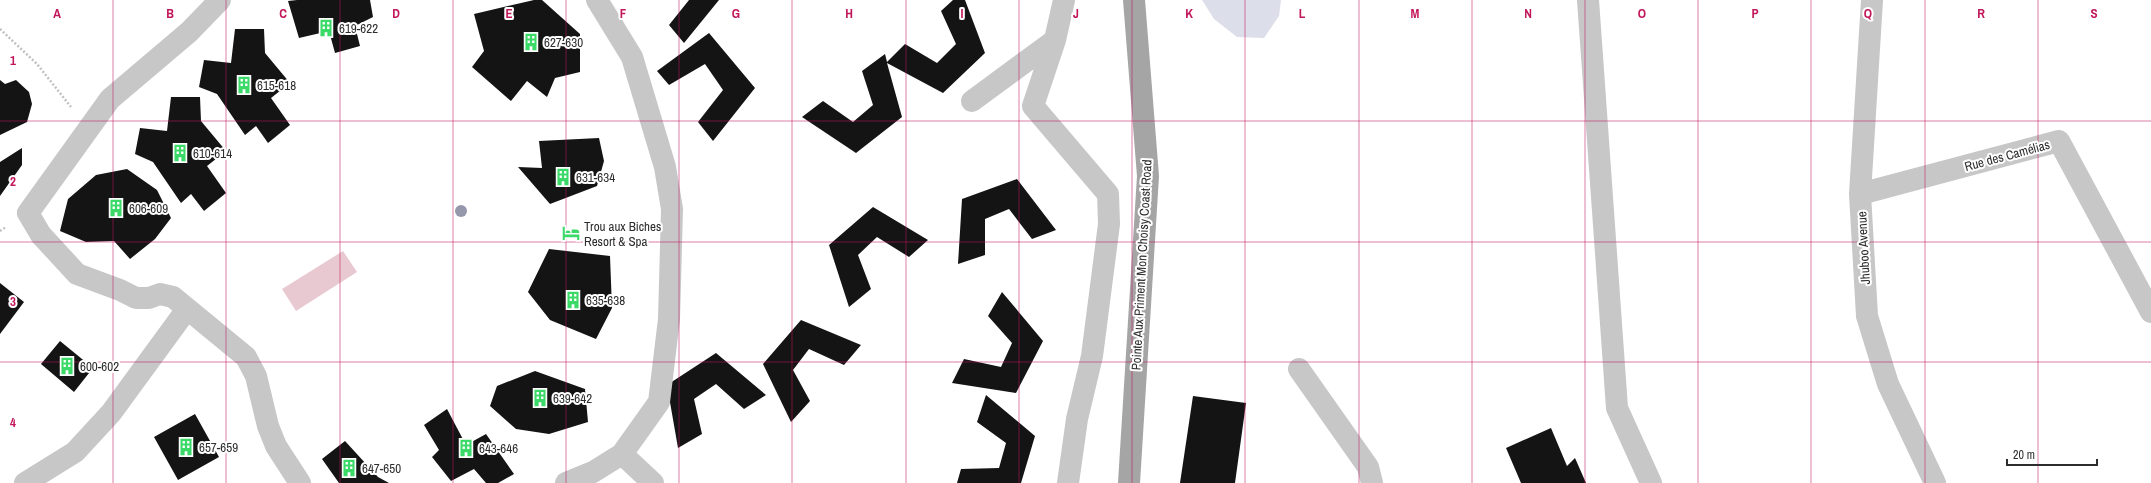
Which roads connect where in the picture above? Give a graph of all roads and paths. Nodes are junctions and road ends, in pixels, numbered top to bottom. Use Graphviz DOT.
graph roads {
  1 [pos="220,0"];
  2 [pos="597,0"];
  3 [pos="1064,0"];
  4 [pos="1134,0"];
  5 [pos="1588,0"];
  6 [pos="1872,0"];
  7 [pos="0,30"];
  8 [pos="1055,40"];
  9 [pos="972,101"];
  10 [pos="89,130"];
  11 [pos="1860,194"];
  12 [pos="187,309"];
  13 [pos="2151,312"];
  14 [pos="1299,369"];
  15 [pos="622,454"];
  16 [pos="581,480"];
  17 [pos="25,483"];
  18 [pos="300,483"];
  19 [pos="653,483"];
  20 [pos="1068,483"];
  21 [pos="1129,483"];
  22 [pos="1372,483"];
  23 [pos="1651,483"];
  24 [pos="1935,483"];
  1 -- 10 [label="street"];
  2 -- 15 [label="street"];
  3 -- 8 [label="street"];
  4 -- 21 [label="main road, Pointe Aux Priment Mon Choisy Coast Road"];
  5 -- 23 [label="street"];
  6 -- 11 [label="street, Jhuboo Avenue"];
  7 -- 10 [label="path"];
  8 -- 9 [label="street"];
  8 -- 20 [label="street"];
  10 -- 12 [label="street"];
  11 -- 13 [label="street, Rue des Camélias"];
  11 -- 24 [label="street, Jhuboo Avenue"];
  12 -- 17 [label="street"];
  12 -- 18 [label="street"];
  14 -- 22 [label="street"];
  15 -- 16 [label="street"];
  15 -- 19 [label="street"];
}
